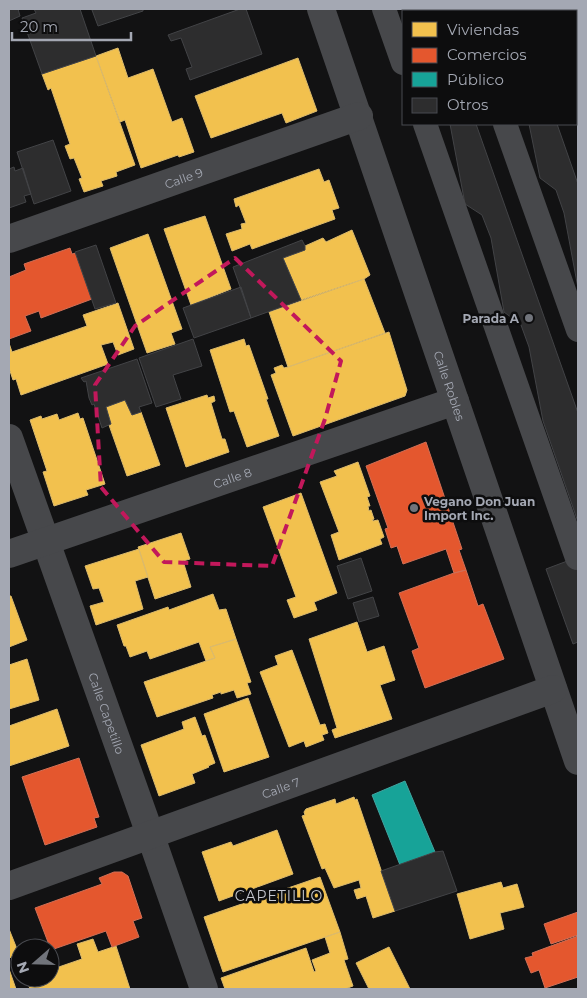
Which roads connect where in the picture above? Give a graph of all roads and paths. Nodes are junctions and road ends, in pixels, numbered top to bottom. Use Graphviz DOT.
graph roads {
  1 [pos="321,9"];
  2 [pos="384,9"];
  3 [pos="402,60"];
  4 [pos="359,116"];
  5 [pos="425,125"];
  6 [pos="505,125"];
  7 [pos="9,239"];
  8 [pos="578,330"];
  9 [pos="455,401"];
  10 [pos="9,438"];
  11 [pos="46,541"];
  12 [pos="9,554"];
  13 [pos="577,558"];
  14 [pos="553,689"];
  15 [pos="578,761"];
  16 [pos="150,834"];
  17 [pos="9,886"];
  18 [pos="204,989"];
  1 -- 4 [label="street, Calle Robles"];
  2 -- 3 [label="lane"];
  4 -- 7 [label="street, Calle 9"];
  4 -- 9 [label="street, Calle Robles"];
  5 -- 13 [label="lane"];
  6 -- 8 [label="lane"];
  9 -- 11 [label="street, Calle 8"];
  9 -- 14 [label="street, Calle Robles"];
  10 -- 11 [label="street, Calle Capetillo"];
  11 -- 12 [label="street, Calle 8"];
  11 -- 16 [label="street, Calle Capetillo"];
  14 -- 15 [label="street, Calle Robles"];
  14 -- 16 [label="street, Calle 7"];
  16 -- 17 [label="street, Calle 7"];
  16 -- 18 [label="street, Calle Capetillo"];
}
